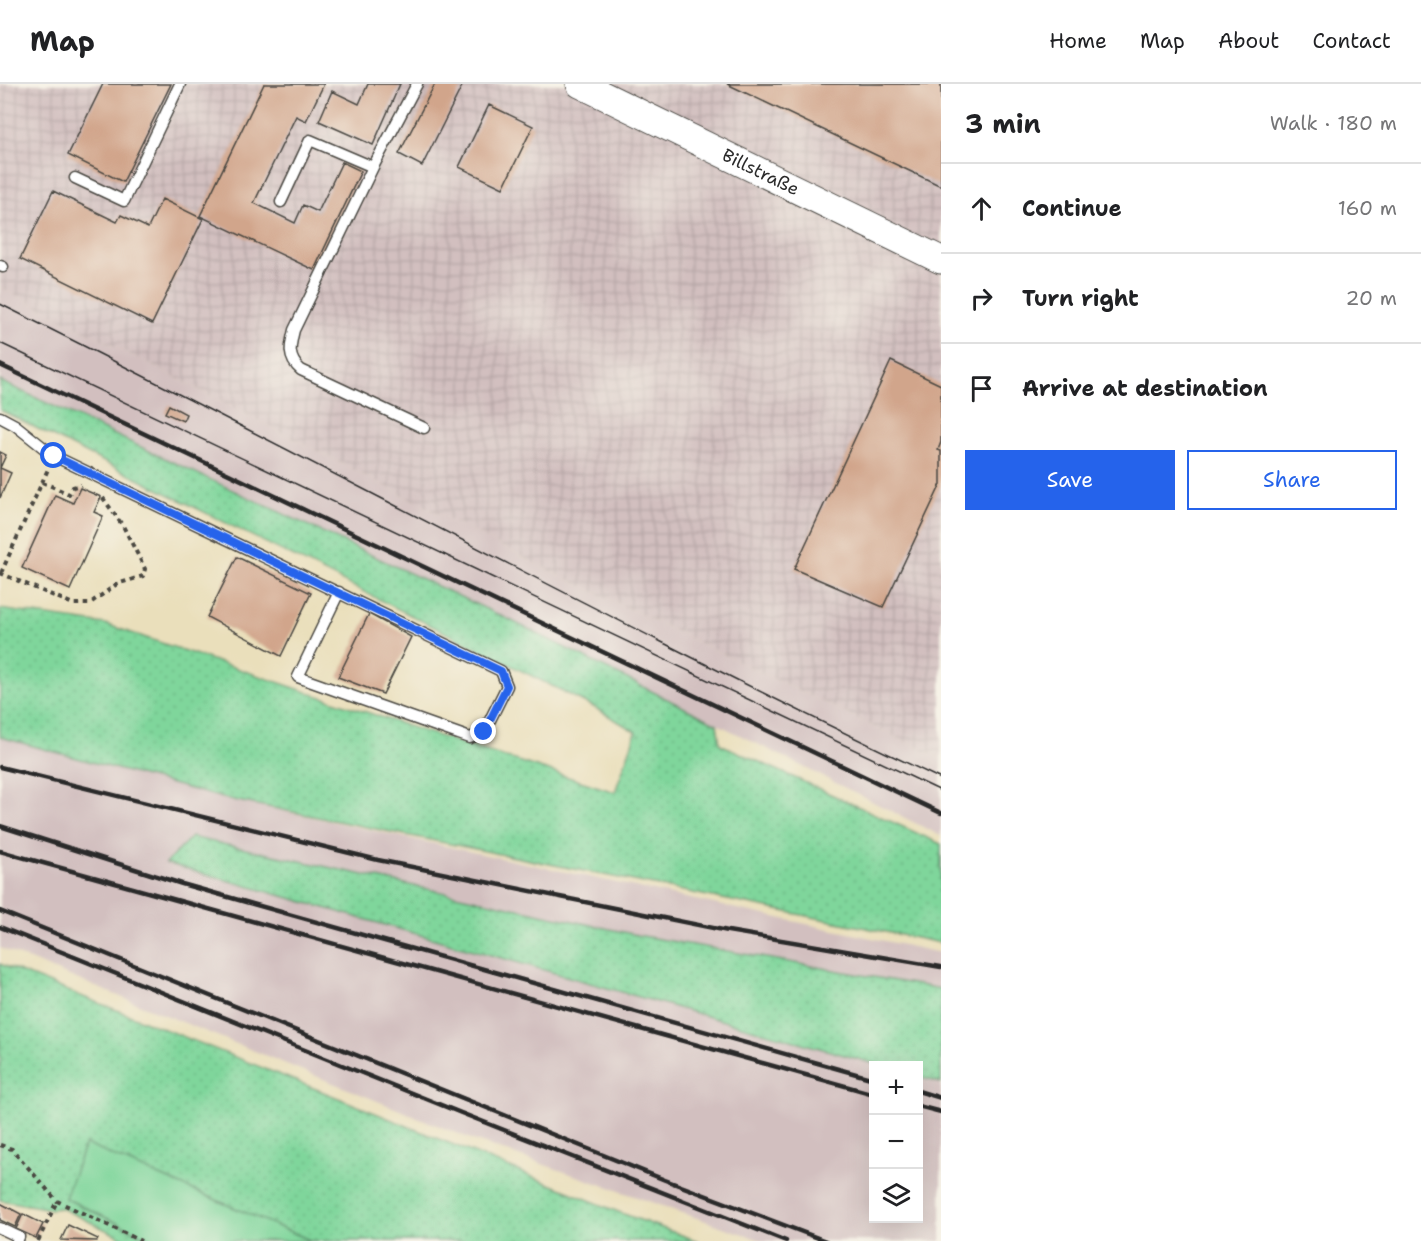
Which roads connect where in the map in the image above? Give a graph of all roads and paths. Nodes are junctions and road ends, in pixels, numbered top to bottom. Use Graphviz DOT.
graph roads {
  1 [pos="180,84"];
  2 [pos="417,84"];
  3 [pos="580,84"];
  4 [pos="373,167"];
  5 [pos="75,177"];
  6 [pos="281,202"];
  7 [pos="941,260"];
  8 [pos="0,417"];
  9 [pos="424,428"];
  10 [pos="54,456"];
  11 [pos="42,482"];
  12 [pos="90,488"];
  13 [pos="97,492"];
  14 [pos="0,573"];
  15 [pos="339,592"];
  16 [pos="0,1145"];
  17 [pos="57,1201"];
  18 [pos="0,1228"];
  19 [pos="21,1240"];
  20 [pos="38,1241"];
  21 [pos="141,1241"];
  1 -- 5 [label="lane"];
  2 -- 4 [label="lane"];
  3 -- 7 [label="street, Billstraße"];
  4 -- 6 [label="lane"];
  4 -- 9 [label="lane"];
  8 -- 10 [label="lane"];
  10 -- 11 [label="path"];
  10 -- 15 [label="lane"];
  11 -- 12 [label="path"];
  11 -- 14 [label="path"];
  13 -- 14 [label="path"];
  15 -- 15 [label="lane"];
  16 -- 17 [label="path"];
  17 -- 20 [label="path"];
  17 -- 21 [label="path"];
  18 -- 19 [label="lane"];
}
